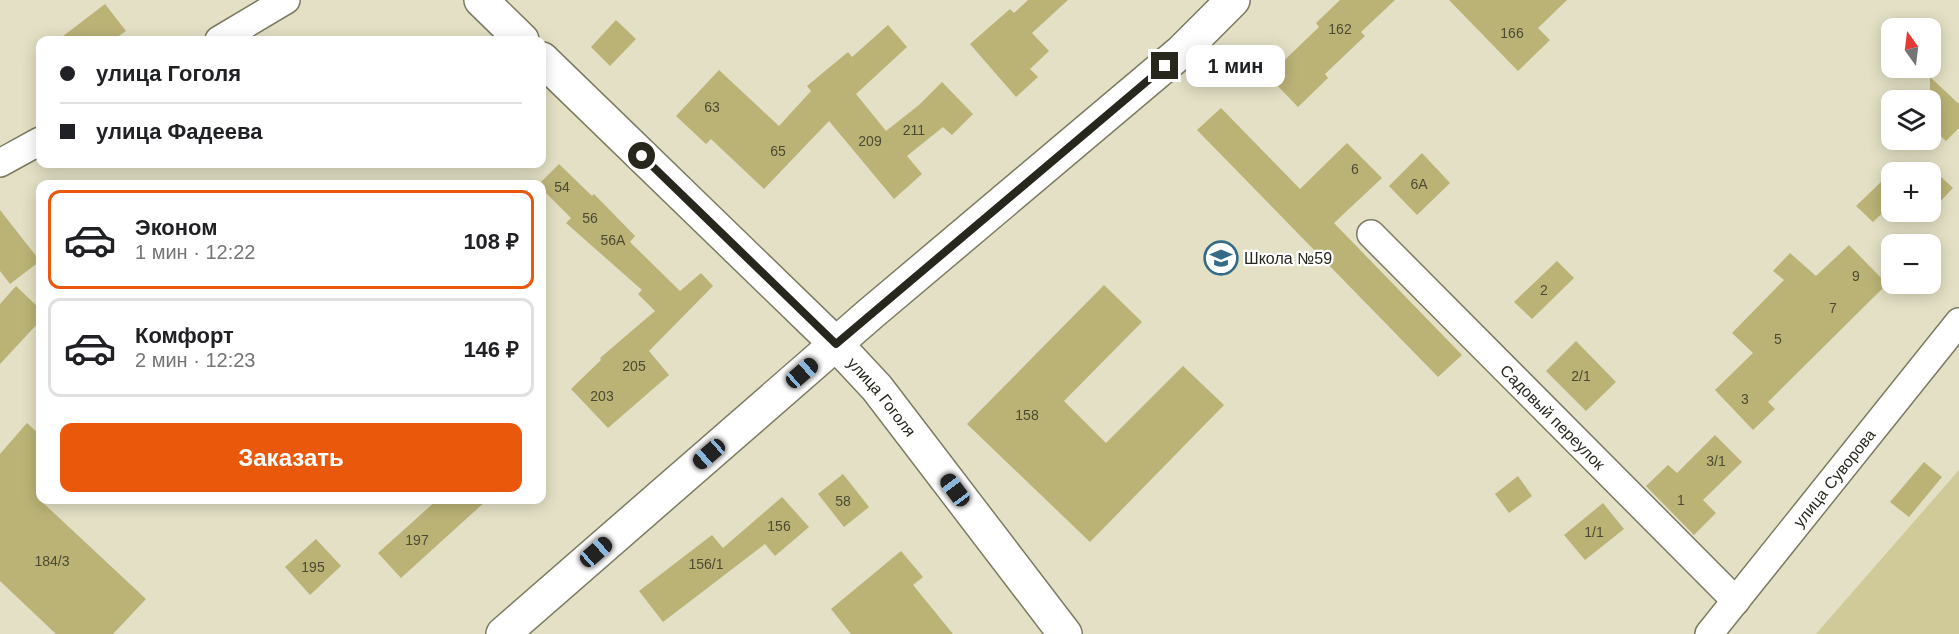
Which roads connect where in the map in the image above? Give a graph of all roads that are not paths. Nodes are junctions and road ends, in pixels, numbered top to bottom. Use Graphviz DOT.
graph roads {
  1 [pos="286,0"];
  2 [pos="481,0"];
  3 [pos="1233,0"];
  4 [pos="226,36"];
  5 [pos="518,36"];
  6 [pos="546,63"];
  7 [pos="36,143"];
  8 [pos="0,163"];
  9 [pos="1371,234"];
  10 [pos="1959,322"];
  11 [pos="836,344"];
  12 [pos="1736,601"];
  13 [pos="502,634"];
  14 [pos="1065,634"];
  15 [pos="1709,634"];
  1 -- 4 [label="street"];
  2 -- 5 [label="main road"];
  3 -- 11 [label="main road"];
  6 -- 11 [label="main road, улица Гоголя"];
  7 -- 8 [label="street"];
  9 -- 12 [label="street, Садовый переулок"];
  10 -- 12 [label="street, улица Суворова"];
  11 -- 13 [label="main road"];
  11 -- 14 [label="main road, улица Гоголя"];
  12 -- 15 [label="street, улица Суворова"];
}
